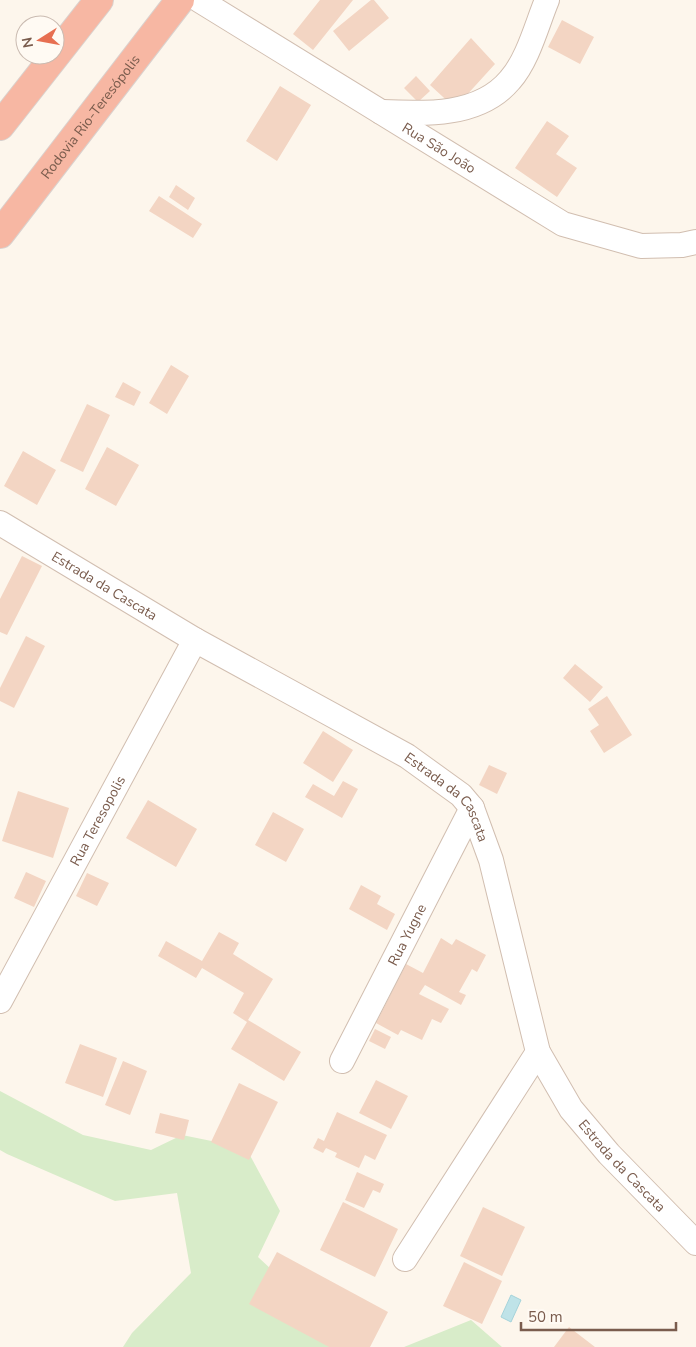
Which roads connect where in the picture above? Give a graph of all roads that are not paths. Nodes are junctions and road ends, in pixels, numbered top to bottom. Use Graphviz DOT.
graph roads {
  1 [pos="99,0"];
  2 [pos="180,0"];
  3 [pos="199,0"];
  4 [pos="547,0"];
  5 [pos="377,111"];
  6 [pos="0,126"];
  7 [pos="0,234"];
  8 [pos="696,242"];
  9 [pos="0,523"];
  10 [pos="195,640"];
  11 [pos="472,808"];
  12 [pos="0,1001"];
  13 [pos="538,1052"];
  14 [pos="342,1061"];
  15 [pos="696,1243"];
  16 [pos="405,1259"];
  1 -- 6 [label="highway"];
  2 -- 7 [label="highway, Rodovia Rio-Teresópolis"];
  3 -- 5 [label="street, Rua São João"];
  4 -- 5 [label="street"];
  5 -- 8 [label="street, Rua São João"];
  9 -- 10 [label="street, Estrada da Cascata"];
  10 -- 11 [label="street, Estrada da Cascata"];
  10 -- 12 [label="street, Rua Teresopolis"];
  11 -- 13 [label="street, Estrada da Cascata"];
  11 -- 14 [label="street, Rua Yugne"];
  13 -- 15 [label="street, Estrada da Cascata"];
  13 -- 16 [label="street"];
}
